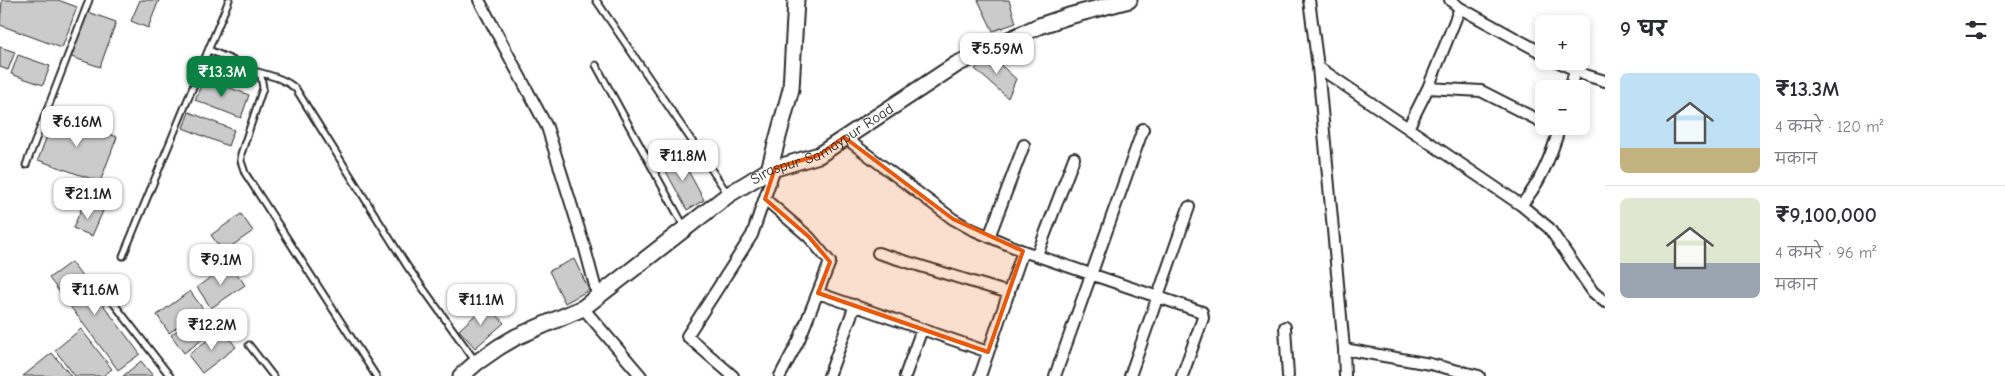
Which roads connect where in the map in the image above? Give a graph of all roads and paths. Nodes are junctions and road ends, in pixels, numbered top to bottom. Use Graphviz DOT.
graph roads {
  1 [pos="89,0"];
  2 [pos="229,0"];
  3 [pos="480,0"];
  4 [pos="596,0"];
  5 [pos="796,0"];
  6 [pos="1129,0"];
  7 [pos="1309,0"];
  8 [pos="1450,0"];
  9 [pos="1460,8"];
  10 [pos="1535,49"];
  11 [pos="210,50"];
  12 [pos="596,65"];
  13 [pos="1318,68"];
  14 [pos="1575,70"];
  15 [pos="255,71"];
  16 [pos="1572,80"];
  17 [pos="1605,81"];
  18 [pos="1428,88"];
  19 [pos="1535,118"];
  20 [pos="1408,128"];
  21 [pos="1143,129"];
  22 [pos="1554,135"];
  23 [pos="844,137"];
  24 [pos="1024,145"];
  25 [pos="1074,158"];
  26 [pos="26,166"];
  27 [pos="772,169"];
  28 [pos="728,195"];
  29 [pos="765,199"];
  30 [pos="1521,205"];
  31 [pos="1189,207"];
  32 [pos="685,228"];
  33 [pos="989,237"];
  34 [pos="1023,251"];
  35 [pos="878,253"];
  36 [pos="1037,255"];
  37 [pos="123,256"];
  38 [pos="1091,273"];
  39 [pos="102,287"];
  40 [pos="818,293"];
  41 [pos="1008,293"];
  42 [pos="1158,296"];
  43 [pos="598,297"];
  44 [pos="1605,302"];
  45 [pos="855,305"];
  46 [pos="583,308"];
  47 [pos="1285,326"];
  48 [pos="922,329"];
  49 [pos="248,345"];
  50 [pos="1344,349"];
  51 [pos="988,352"];
  52 [pos="476,362"];
  53 [pos="170,376"];
  54 [pos="273,376"];
  55 [pos="376,376"];
  56 [pos="461,376"];
  57 [pos="641,376"];
  58 [pos="733,376"];
  59 [pos="780,376"];
  60 [pos="829,376"];
  61 [pos="905,376"];
  62 [pos="980,376"];
  63 [pos="1055,376"];
  64 [pos="1130,376"];
  65 [pos="1182,376"];
  66 [pos="1288,376"];
  67 [pos="1345,376"];
  68 [pos="1479,376"];
  1 -- 26 [label="lane"];
  2 -- 11 [label="lane"];
  3 -- 43 [label="street"];
  4 -- 28 [label="lane"];
  5 -- 27 [label="street"];
  6 -- 23 [label="street, Siraspur Samaypur Road"];
  7 -- 13 [label="street"];
  8 -- 9 [label="street"];
  9 -- 10 [label="street"];
  9 -- 18 [label="street"];
  11 -- 15 [label="lane"];
  11 -- 37 [label="lane"];
  12 -- 32 [label="lane"];
  13 -- 20 [label="street"];
  13 -- 50 [label="street"];
  14 -- 16 [label="street"];
  14 -- 17 [label="street"];
  15 -- 52 [label="lane"];
  15 -- 55 [label="lane"];
  18 -- 19 [label="street"];
  18 -- 20 [label="street"];
  20 -- 30 [label="street"];
  21 -- 38 [label="street"];
  22 -- 30 [label="street"];
  23 -- 27 [label="street, Siraspur Samaypur Road"];
  23 -- 33 [label="street"];
  24 -- 33 [label="street"];
  25 -- 36 [label="street"];
  27 -- 28 [label="street, Siraspur Samaypur Road"];
  27 -- 29 [label="street"];
  28 -- 32 [label="street, Siraspur Samaypur Road"];
  29 -- 40 [label="street"];
  29 -- 58 [label="street"];
  30 -- 44 [label="street"];
  31 -- 42 [label="street"];
  32 -- 43 [label="street, Siraspur Samaypur Road"];
  33 -- 34 [label="street"];
  34 -- 36 [label="street"];
  34 -- 41 [label="street"];
  35 -- 41 [label="street"];
  36 -- 38 [label="street"];
  38 -- 42 [label="street"];
  38 -- 63 [label="street"];
  39 -- 53 [label="lane"];
  40 -- 45 [label="street"];
  40 -- 59 [label="street"];
  41 -- 51 [label="street"];
  42 -- 64 [label="street"];
  42 -- 65 [label="street"];
  43 -- 46 [label="street, Siraspur Samaypur Road"];
  45 -- 48 [label="street"];
  45 -- 60 [label="street"];
  46 -- 52 [label="street, Siraspur Samaypur Road"];
  46 -- 57 [label="street"];
  47 -- 66 [label="street"];
  48 -- 51 [label="street"];
  48 -- 61 [label="street"];
  49 -- 54 [label="lane"];
  50 -- 67 [label="street"];
  50 -- 68 [label="street"];
  51 -- 62 [label="street"];
  52 -- 56 [label="street, Siraspur Samaypur Road"];
}
